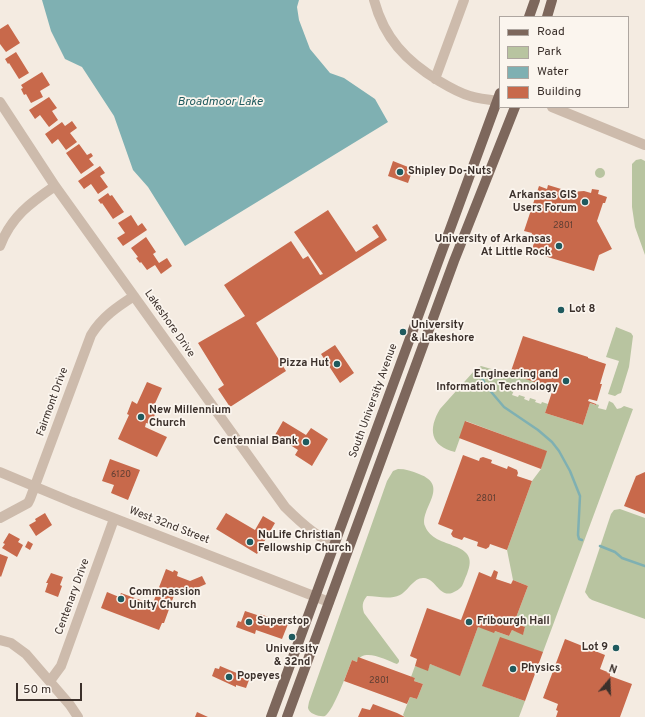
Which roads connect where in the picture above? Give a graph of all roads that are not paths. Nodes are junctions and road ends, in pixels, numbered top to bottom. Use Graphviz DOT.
graph roads {
  1 [pos="374,0"];
  2 [pos="464,0"];
  3 [pos="535,0"];
  4 [pos="552,0"];
  5 [pos="529,16"];
  6 [pos="546,16"];
  7 [pos="435,79"];
  8 [pos="499,98"];
  9 [pos="0,102"];
  10 [pos="515,108"];
  11 [pos="554,108"];
  12 [pos="645,145"];
  13 [pos="55,186"];
  14 [pos="0,246"];
  15 [pos="134,296"];
  16 [pos="0,472"];
  17 [pos="36,486"];
  18 [pos="0,518"];
  19 [pos="114,518"];
  20 [pos="335,544"];
  21 [pos="316,596"];
  22 [pos="329,602"];
  23 [pos="0,640"];
  24 [pos="50,681"];
  25 [pos="78,717"];
  26 [pos="271,717"];
  27 [pos="287,717"];
  1 -- 7 [label="street"];
  2 -- 7 [label="street"];
  3 -- 5 [label="main road"];
  4 -- 6 [label="main road"];
  7 -- 8 [label="street"];
  8 -- 20 [label="main road, South University Avenue"];
  9 -- 13 [label="street, Lakeshore Drive"];
  10 -- 22 [label="main road"];
  11 -- 12 [label="street"];
  13 -- 14 [label="street"];
  13 -- 15 [label="street, Lakeshore Drive"];
  15 -- 17 [label="street, Fairmont Drive"];
  15 -- 20 [label="street, Lakeshore Drive"];
  16 -- 17 [label="street, West 32nd Street"];
  17 -- 18 [label="street, Fairmont Drive"];
  17 -- 19 [label="street, West 32nd Street"];
  19 -- 21 [label="street, West 32nd Street"];
  19 -- 24 [label="street, Centenary Drive"];
  20 -- 21 [label="main road, South University Avenue"];
  21 -- 22 [label="street, West 32nd Street"];
  21 -- 26 [label="main road, South University Avenue"];
  22 -- 27 [label="main road"];
  23 -- 24 [label="street"];
  24 -- 25 [label="street"];
}
